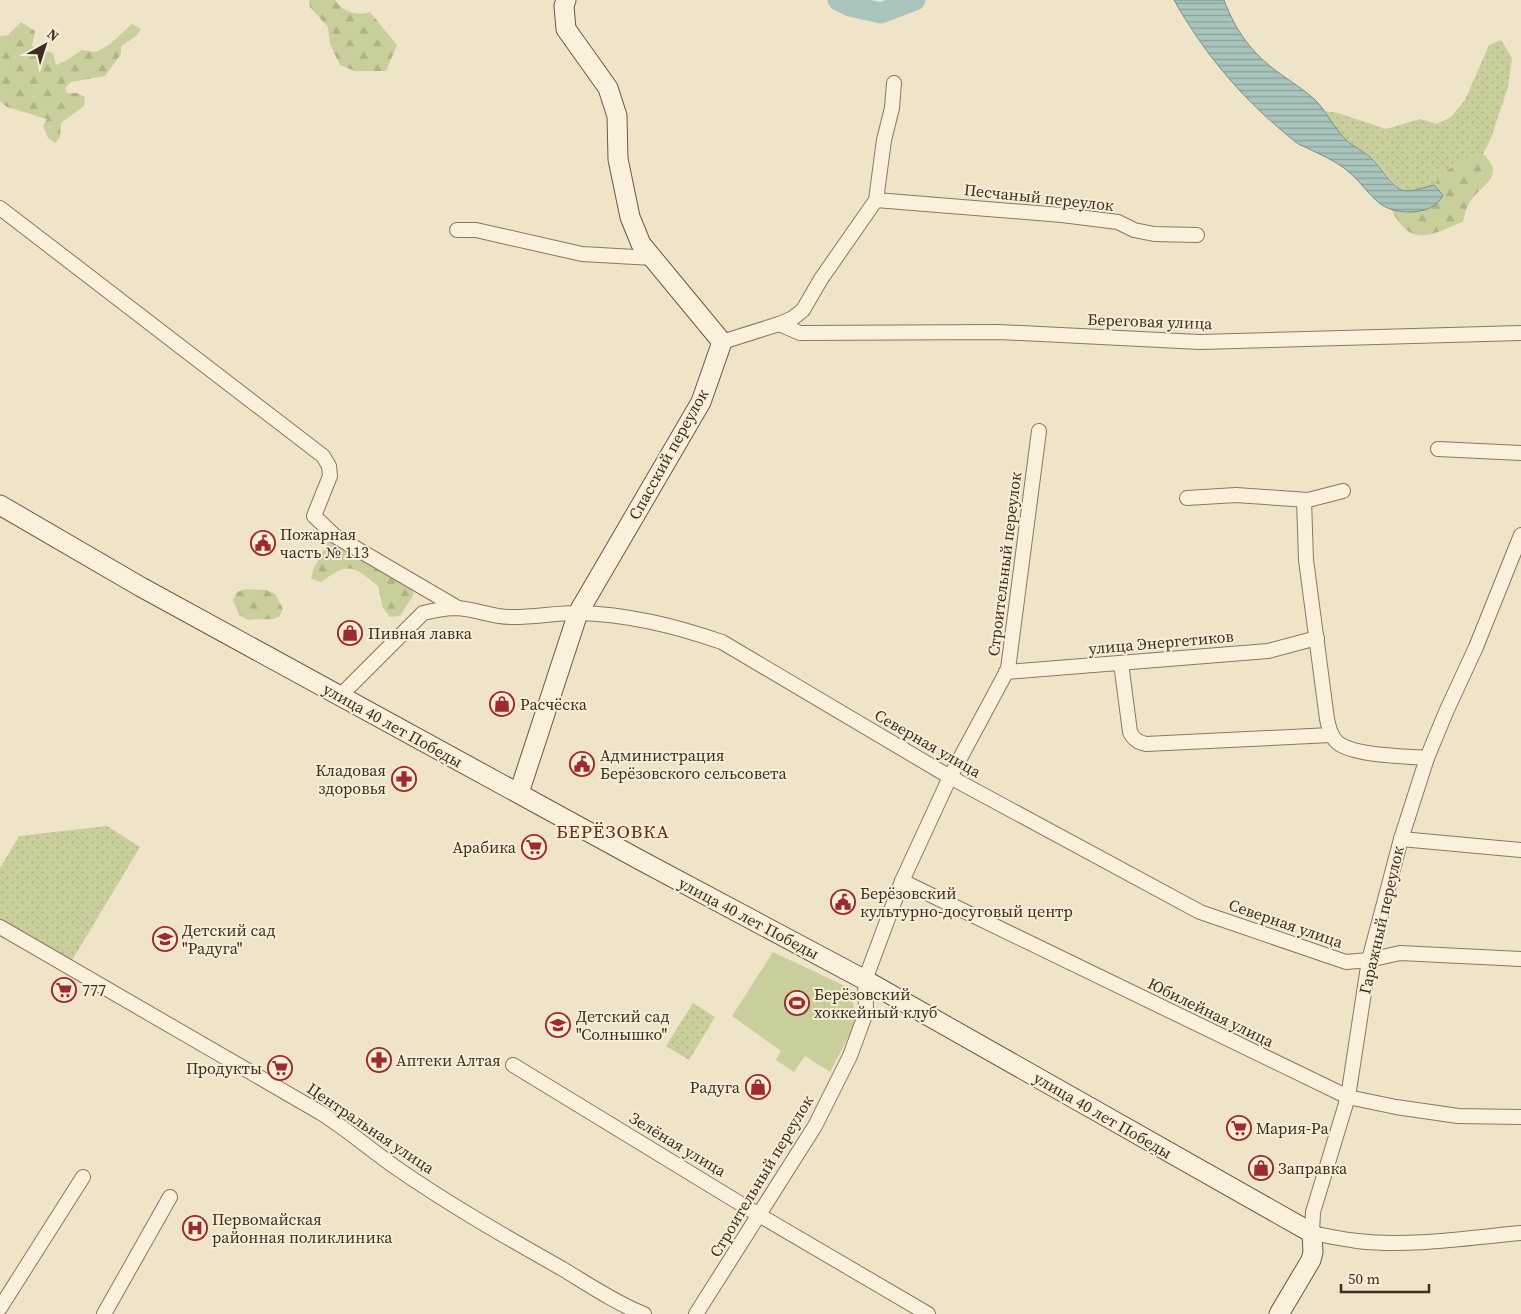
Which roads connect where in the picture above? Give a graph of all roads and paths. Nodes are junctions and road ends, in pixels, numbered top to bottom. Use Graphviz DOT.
graph roads {
  1 [pos="566,0"];
  2 [pos="894,83"];
  3 [pos="876,200"];
  4 [pos="0,208"];
  5 [pos="457,230"];
  6 [pos="1197,236"];
  7 [pos="653,258"];
  8 [pos="779,324"];
  9 [pos="1521,333"];
  10 [pos="722,342"];
  11 [pos="1039,431"];
  12 [pos="1438,449"];
  13 [pos="1521,453"];
  14 [pos="1343,490"];
  15 [pos="1187,498"];
  16 [pos="1304,500"];
  17 [pos="0,505"];
  18 [pos="1521,535"];
  19 [pos="458,608"];
  20 [pos="578,614"];
  21 [pos="1317,638"];
  22 [pos="1122,663"];
  23 [pos="1006,672"];
  24 [pos="340,696"];
  25 [pos="1331,735"];
  26 [pos="1427,758"];
  27 [pos="950,778"];
  28 [pos="519,793"];
  29 [pos="1400,839"];
  30 [pos="1521,850"];
  31 [pos="902,881"];
  32 [pos="0,927"];
  33 [pos="1521,959"];
  34 [pos="1369,960"];
  35 [pos="864,980"];
  36 [pos="513,1065"];
  37 [pos="1348,1097"];
  38 [pos="1521,1117"];
  39 [pos="83,1178"];
  40 [pos="170,1197"];
  41 [pos="760,1215"];
  42 [pos="1312,1233"];
  43 [pos="1521,1233"];
  44 [pos="0,1308"];
  45 [pos="104,1314"];
  46 [pos="644,1314"];
  47 [pos="696,1314"];
  48 [pos="928,1314"];
  49 [pos="1279,1314"];
  1 -- 7 [label="street"];
  2 -- 3 [label="street"];
  3 -- 6 [label="street, Песчаный переулок"];
  3 -- 8 [label="street"];
  4 -- 19 [label="street"];
  5 -- 7 [label="street"];
  7 -- 10 [label="street"];
  8 -- 9 [label="street, Береговая улица"];
  8 -- 10 [label="street"];
  10 -- 20 [label="street, Спасский переулок"];
  11 -- 23 [label="street, Строительный переулок"];
  12 -- 13 [label="street"];
  14 -- 16 [label="street"];
  15 -- 16 [label="street"];
  16 -- 21 [label="street"];
  17 -- 24 [label="street, улица 40 лет Победы"];
  18 -- 26 [label="street, Гаражный переулок"];
  19 -- 20 [label="street, Северная улица"];
  19 -- 24 [label="street, Северная улица"];
  20 -- 27 [label="street, Северная улица"];
  20 -- 28 [label="street, Спасский переулок"];
  21 -- 22 [label="street, улица Энергетиков"];
  21 -- 25 [label="street"];
  22 -- 23 [label="street, улица Энергетиков"];
  22 -- 25 [label="street"];
  23 -- 27 [label="street, Строительный переулок"];
  24 -- 28 [label="street, улица 40 лет Победы"];
  25 -- 26 [label="street"];
  26 -- 29 [label="street, Гаражный переулок"];
  27 -- 31 [label="street, Строительный переулок"];
  27 -- 34 [label="street, Северная улица"];
  28 -- 35 [label="street, улица 40 лет Победы"];
  29 -- 30 [label="street"];
  29 -- 34 [label="street, Гаражный переулок"];
  31 -- 35 [label="street, Строительный переулок"];
  31 -- 37 [label="street, Юбилейная улица"];
  32 -- 46 [label="street, Центральная улица"];
  33 -- 34 [label="street, Северная улица"];
  34 -- 37 [label="street, Гаражный переулок"];
  35 -- 41 [label="street, Строительный переулок"];
  35 -- 42 [label="street, улица 40 лет Победы"];
  36 -- 41 [label="street, Зелёная улица"];
  37 -- 38 [label="street, Юбилейная улица"];
  37 -- 42 [label="street, Гаражный переулок"];
  39 -- 44 [label="street"];
  40 -- 45 [label="street"];
  41 -- 47 [label="street, Строительный переулок"];
  41 -- 48 [label="street, Зелёная улица"];
  42 -- 43 [label="street, улица 40 лет Победы"];
  42 -- 49 [label="street, Гаражный переулок"];
}
